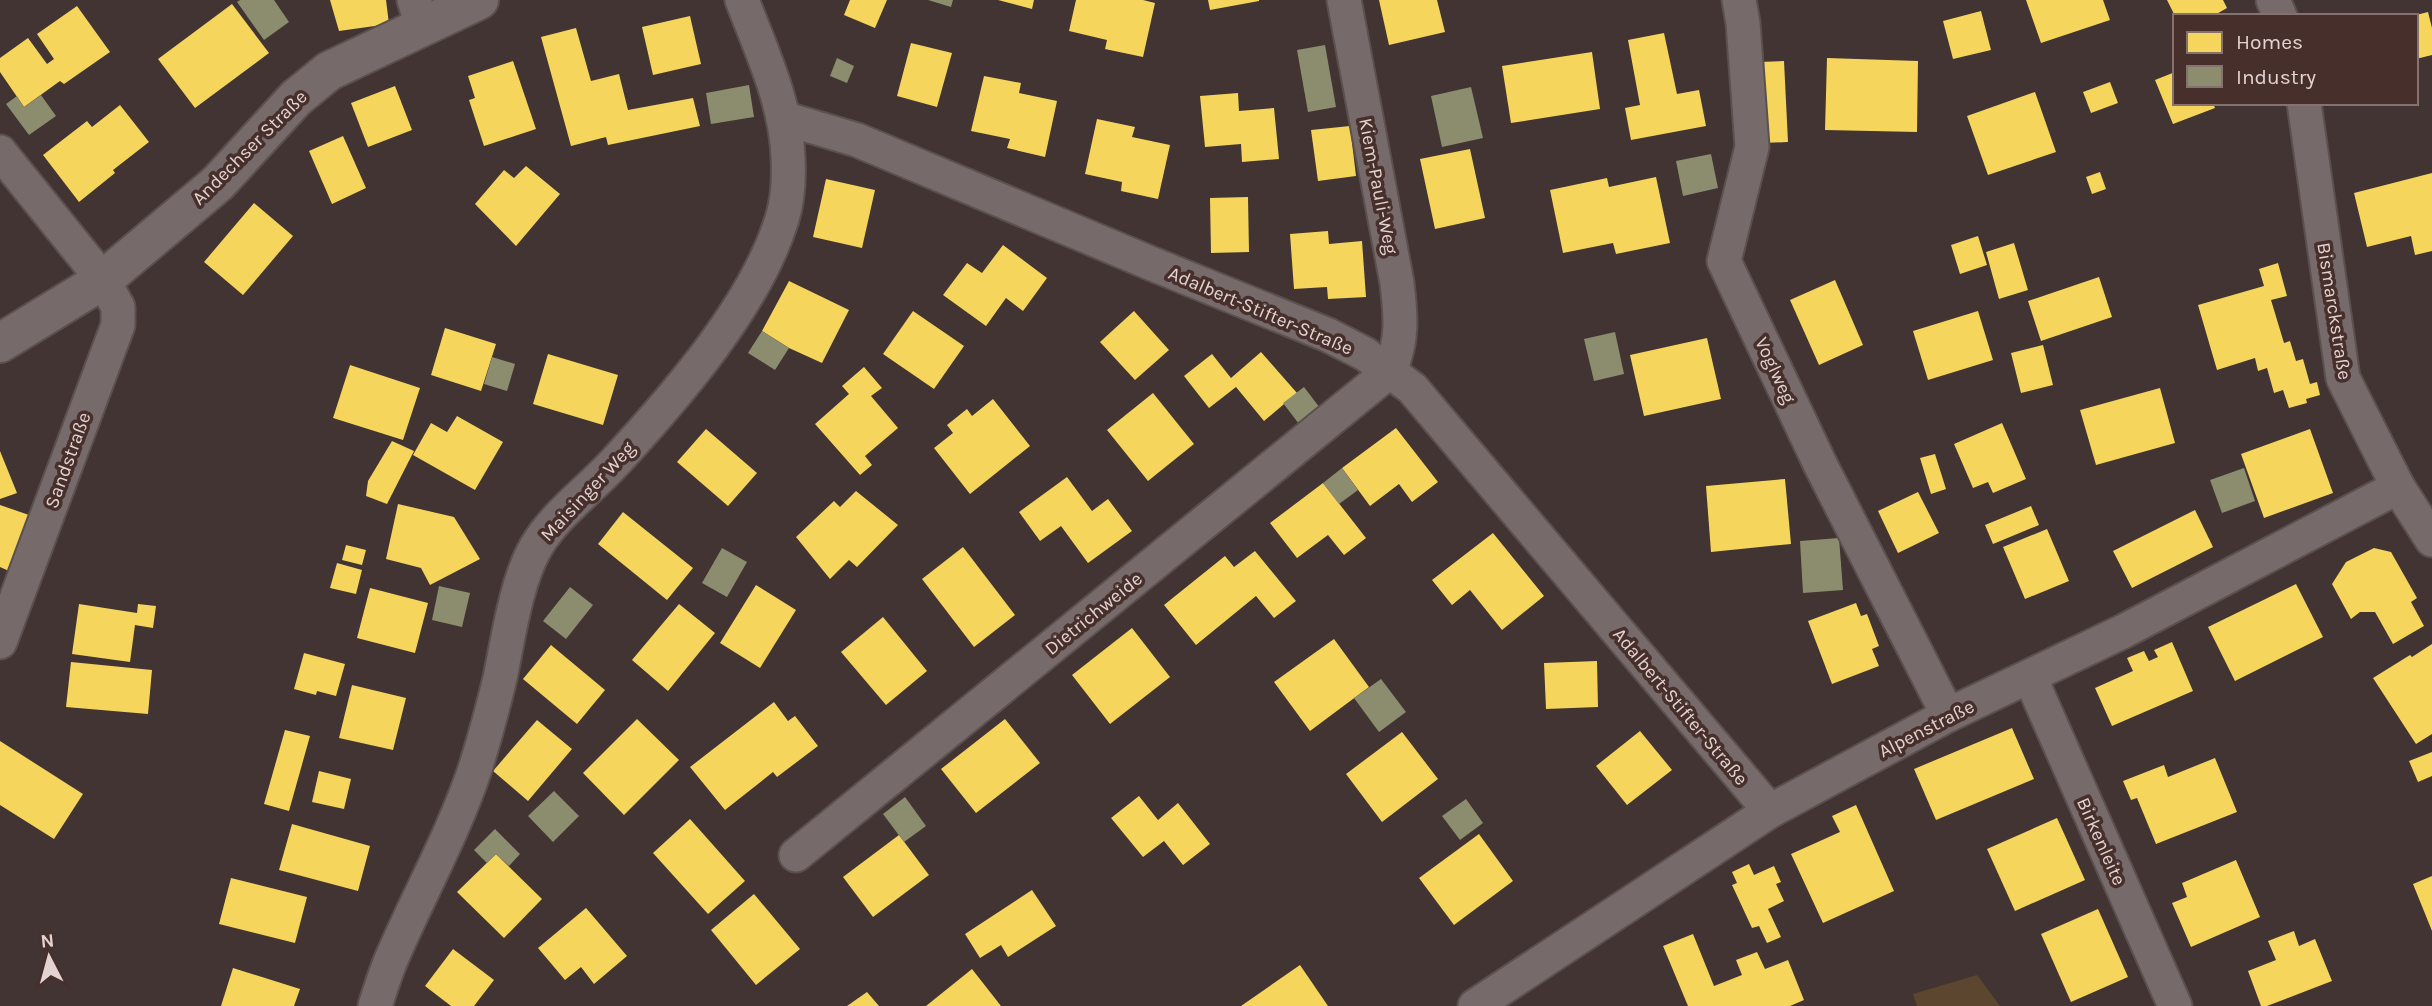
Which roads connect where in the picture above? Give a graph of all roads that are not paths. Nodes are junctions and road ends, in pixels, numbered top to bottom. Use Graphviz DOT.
graph roads {
  1 [pos="480,0"];
  2 [pos="741,0"];
  3 [pos="1344,0"];
  4 [pos="1739,0"];
  5 [pos="418,13"];
  6 [pos="2304,105"];
  7 [pos="783,118"];
  8 [pos="0,152"];
  9 [pos="103,280"];
  10 [pos="0,343"];
  11 [pos="1390,371"];
  12 [pos="2398,487"];
  13 [pos="2432,540"];
  14 [pos="0,642"];
  15 [pos="2029,677"];
  16 [pos="1948,715"];
  17 [pos="1770,811"];
  18 [pos="796,855"];
  19 [pos="375,1006"];
  20 [pos="1475,1006"];
  21 [pos="2175,1006"];
  1 -- 5 [label="street, Andechser Straße"];
  2 -- 7 [label="street, Maisinger Weg"];
  3 -- 11 [label="street, Kiem-Pauli-Weg"];
  4 -- 16 [label="street, Voglweg"];
  5 -- 9 [label="street, Andechser Straße"];
  6 -- 12 [label="street, Bismarckstraße"];
  7 -- 11 [label="street, Adalbert-Stifter-Straße"];
  7 -- 19 [label="street, Maisinger Weg"];
  8 -- 9 [label="street, Sandstraße"];
  9 -- 10 [label="street, Andechser Straße"];
  9 -- 14 [label="street, Sandstraße"];
  11 -- 17 [label="street, Adalbert-Stifter-Straße"];
  11 -- 18 [label="street, Dietrichweide"];
  12 -- 13 [label="street, Bismarckstraße"];
  12 -- 15 [label="street, Alpenstraße"];
  15 -- 16 [label="street, Alpenstraße"];
  15 -- 21 [label="street, Birkenleite"];
  16 -- 17 [label="street, Alpenstraße"];
  17 -- 20 [label="street, Alpenstraße"];
}
